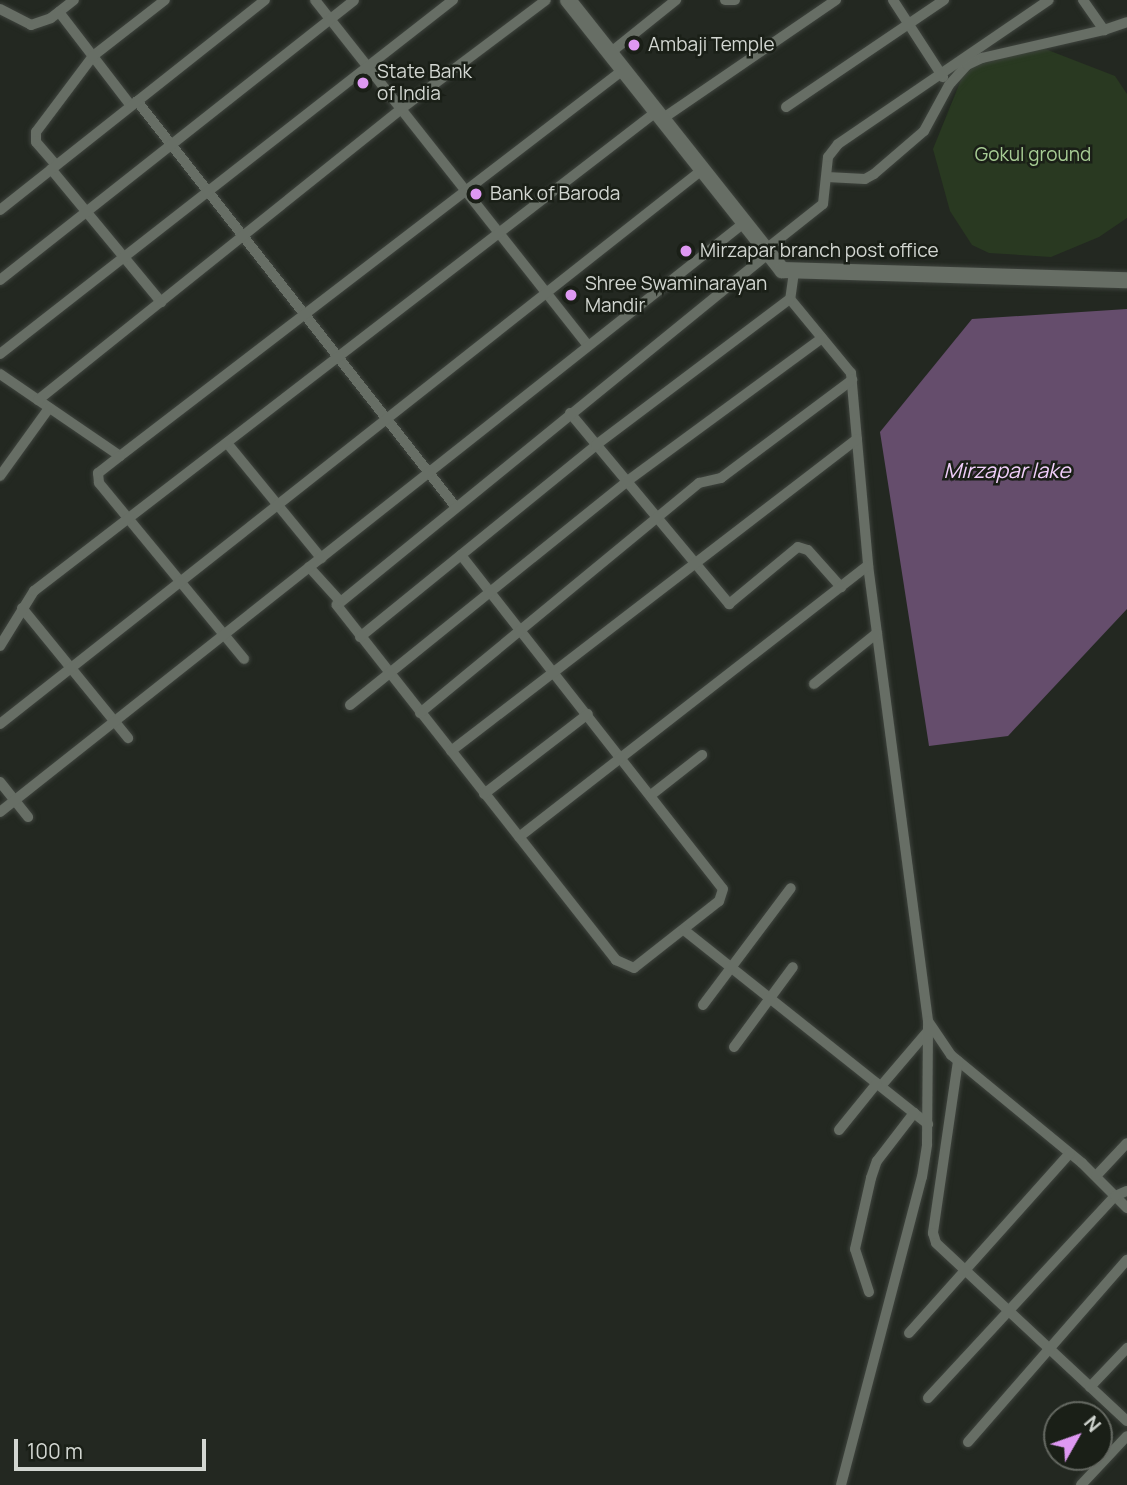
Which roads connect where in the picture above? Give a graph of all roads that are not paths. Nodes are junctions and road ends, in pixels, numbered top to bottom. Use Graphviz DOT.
graph roads {
  1 [pos="74,0"];
  2 [pos="165,0"];
  3 [pos="265,0"];
  4 [pos="316,0"];
  5 [pos="354,0"];
  6 [pos="453,0"];
  7 [pos="546,0"];
  8 [pos="569,0"];
  9 [pos="676,0"];
  10 [pos="724,0"];
  11 [pos="735,0"];
  12 [pos="836,0"];
  13 [pos="893,0"];
  14 [pos="943,0"];
  15 [pos="1049,0"];
  16 [pos="1083,0"];
  17 [pos="0,9"];
  18 [pos="59,12"];
  19 [pos="330,19"];
  20 [pos="1127,22"];
  21 [pos="908,24"];
  22 [pos="1104,30"];
  23 [pos="610,53"];
  24 [pos="93,56"];
  25 [pos="368,67"];
  26 [pos="623,70"];
  27 [pos="941,73"];
  28 [pos="948,85"];
  29 [pos="134,104"];
  30 [pos="786,107"];
  31 [pos="401,109"];
  32 [pos="659,116"];
  33 [pos="171,145"];
  34 [pos="54,167"];
  35 [pos="702,170"];
  36 [pos="827,177"];
  37 [pos="465,191"];
  38 [pos="209,192"];
  39 [pos="0,210"];
  40 [pos="86,212"];
  41 [pos="744,223"];
  42 [pos="500,234"];
  43 [pos="243,236"];
  44 [pos="766,252"];
  45 [pos="124,258"];
  46 [pos="793,272"];
  47 [pos="0,280"];
  48 [pos="1127,280"];
  49 [pos="546,293"];
  50 [pos="789,299"];
  51 [pos="161,302"];
  52 [pos="304,314"];
  53 [pos="822,338"];
  54 [pos="587,345"];
  55 [pos="0,354"];
  56 [pos="339,358"];
  57 [pos="1,376"];
  58 [pos="852,380"];
  59 [pos="38,400"];
  60 [pos="49,408"];
  61 [pos="570,413"];
  62 [pos="386,419"];
  63 [pos="857,439"];
  64 [pos="227,443"];
  65 [pos="596,445"];
  66 [pos="120,456"];
  67 [pos="428,472"];
  68 [pos="0,476"];
  69 [pos="626,482"];
  70 [pos="278,505"];
  71 [pos="455,506"];
  72 [pos="129,518"];
  73 [pos="656,518"];
  74 [pos="461,555"];
  75 [pos="321,558"];
  76 [pos="694,564"];
  77 [pos="868,565"];
  78 [pos="309,567"];
  79 [pos="181,581"];
  80 [pos="841,587"];
  81 [pos="492,591"];
  82 [pos="338,600"];
  83 [pos="22,608"];
  84 [pos="522,630"];
  85 [pos="877,633"];
  86 [pos="224,635"];
  87 [pos="360,637"];
  88 [pos="0,646"];
  89 [pos="244,659"];
  90 [pos="71,668"];
  91 [pos="554,670"];
  92 [pos="389,673"];
  93 [pos="814,684"];
  94 [pos="351,705"];
  95 [pos="420,713"];
  96 [pos="588,714"];
  97 [pos="115,722"];
  98 [pos="0,724"];
  99 [pos="128,738"];
  100 [pos="451,751"];
  101 [pos="702,755"];
  102 [pos="622,757"];
  103 [pos="0,782"];
  104 [pos="484,793"];
  105 [pos="651,794"];
  106 [pos="15,801"];
  107 [pos="0,812"];
  108 [pos="28,817"];
  109 [pos="519,837"];
  110 [pos="791,888"];
  111 [pos="684,930"];
  112 [pos="793,967"];
  113 [pos="731,968"];
  114 [pos="770,999"];
  115 [pos="703,1005"];
  116 [pos="929,1026"];
  117 [pos="734,1047"];
  118 [pos="958,1061"];
  119 [pos="879,1085"];
  120 [pos="914,1113"];
  121 [pos="928,1124"];
  122 [pos="839,1130"];
  123 [pos="1127,1143"];
  124 [pos="1070,1153"];
  125 [pos="1096,1175"];
  126 [pos="1127,1191"];
  127 [pos="1115,1196"];
  128 [pos="1127,1208"];
  129 [pos="1127,1260"];
  130 [pos="965,1270"];
  131 [pos="869,1292"];
  132 [pos="1009,1311"];
  133 [pos="909,1333"];
  134 [pos="1127,1348"];
  135 [pos="1049,1349"];
  136 [pos="1090,1387"];
  137 [pos="928,1398"];
  138 [pos="1127,1421"];
  139 [pos="1127,1436"];
  140 [pos="968,1442"];
  141 [pos="841,1485"];
  142 [pos="1081,1485"];
  1 -- 18 [label="street"];
  2 -- 24 [label="street"];
  3 -- 29 [label="street"];
  4 -- 19 [label="street"];
  5 -- 19 [label="street"];
  6 -- 25 [label="street"];
  7 -- 31 [label="street"];
  8 -- 23 [label="street"];
  9 -- 23 [label="street"];
  10 -- 11 [label="street"];
  12 -- 32 [label="street"];
  13 -- 21 [label="street"];
  14 -- 21 [label="street"];
  15 -- 27 [label="street"];
  16 -- 22 [label="street"];
  17 -- 18 [label="street"];
  18 -- 24 [label="street"];
  19 -- 25 [label="street"];
  19 -- 33 [label="street"];
  20 -- 22 [label="street"];
  21 -- 27 [label="street"];
  21 -- 30 [label="street"];
  22 -- 28 [label="street"];
  23 -- 26 [label="street"];
  24 -- 29 [label="street"];
  24 -- 34 [label="street"];
  25 -- 31 [label="street"];
  25 -- 38 [label="street"];
  26 -- 32 [label="street"];
  26 -- 37 [label="street"];
  27 -- 28 [label="street"];
  27 -- 36 [label="street"];
  28 -- 36 [label="street"];
  29 -- 33 [label="street"];
  29 -- 34 [label="street"];
  31 -- 37 [label="street"];
  31 -- 43 [label="street"];
  32 -- 35 [label="street"];
  32 -- 42 [label="street"];
  33 -- 38 [label="street"];
  33 -- 40 [label="street"];
  34 -- 39 [label="street"];
  34 -- 40 [label="street"];
  35 -- 41 [label="street"];
  35 -- 49 [label="street"];
  36 -- 44 [label="street"];
  37 -- 42 [label="street"];
  37 -- 52 [label="street"];
  38 -- 43 [label="street"];
  38 -- 45 [label="street"];
  40 -- 45 [label="street"];
  40 -- 47 [label="street"];
  41 -- 44 [label="street"];
  41 -- 54 [label="street"];
  42 -- 49 [label="street"];
  42 -- 56 [label="street"];
  43 -- 51 [label="street"];
  43 -- 52 [label="street"];
  44 -- 46 [label="street"];
  44 -- 61 [label="street"];
  45 -- 51 [label="street"];
  45 -- 55 [label="street"];
  46 -- 48 [label="street"];
  46 -- 50 [label="street"];
  49 -- 54 [label="street"];
  49 -- 62 [label="street"];
  50 -- 53 [label="street"];
  50 -- 65 [label="street"];
  51 -- 59 [label="street"];
  52 -- 56 [label="street"];
  52 -- 66 [label="street"];
  53 -- 58 [label="street"];
  53 -- 69 [label="street"];
  54 -- 67 [label="street"];
  56 -- 62 [label="street"];
  56 -- 64 [label="street"];
  57 -- 59 [label="street"];
  58 -- 63 [label="street"];
  58 -- 73 [label="street"];
  59 -- 60 [label="street"];
  60 -- 66 [label="street"];
  60 -- 68 [label="street"];
  61 -- 65 [label="street"];
  61 -- 71 [label="street"];
  62 -- 67 [label="street"];
  62 -- 70 [label="street"];
  63 -- 76 [label="street"];
  63 -- 77 [label="street"];
  64 -- 70 [label="street"];
  64 -- 72 [label="street"];
  65 -- 69 [label="street"];
  65 -- 74 [label="street"];
  66 -- 72 [label="street"];
  67 -- 71 [label="street"];
  67 -- 75 [label="street"];
  69 -- 73 [label="street"];
  69 -- 81 [label="street"];
  70 -- 75 [label="street"];
  70 -- 79 [label="street"];
  71 -- 82 [label="street"];
  72 -- 79 [label="street"];
  72 -- 83 [label="street"];
  73 -- 76 [label="street"];
  73 -- 84 [label="street"];
  74 -- 81 [label="street"];
  74 -- 87 [label="street"];
  75 -- 78 [label="street"];
  76 -- 80 [label="street"];
  76 -- 91 [label="street"];
  77 -- 80 [label="street"];
  77 -- 85 [label="street"];
  78 -- 82 [label="street"];
  78 -- 86 [label="street"];
  79 -- 86 [label="street"];
  79 -- 90 [label="street"];
  80 -- 102 [label="street"];
  81 -- 84 [label="street"];
  81 -- 92 [label="street"];
  82 -- 87 [label="street"];
  83 -- 88 [label="street"];
  83 -- 90 [label="street"];
  84 -- 91 [label="street"];
  84 -- 95 [label="street"];
  85 -- 93 [label="street"];
  85 -- 116 [label="street"];
  86 -- 89 [label="street"];
  86 -- 97 [label="street"];
  87 -- 92 [label="street"];
  90 -- 97 [label="street"];
  90 -- 98 [label="street"];
  91 -- 96 [label="street"];
  91 -- 100 [label="street"];
  92 -- 94 [label="street"];
  92 -- 95 [label="street"];
  95 -- 100 [label="street"];
  96 -- 102 [label="street"];
  96 -- 104 [label="street"];
  97 -- 99 [label="street"];
  97 -- 106 [label="street"];
  100 -- 104 [label="street"];
  101 -- 105 [label="street"];
  102 -- 105 [label="street"];
  102 -- 109 [label="street"];
  103 -- 106 [label="street"];
  104 -- 109 [label="street"];
  105 -- 111 [label="street"];
  106 -- 107 [label="street"];
  106 -- 108 [label="street"];
  109 -- 111 [label="street"];
  110 -- 113 [label="street"];
  111 -- 113 [label="street"];
  112 -- 114 [label="street"];
  113 -- 114 [label="street"];
  113 -- 115 [label="street"];
  114 -- 117 [label="street"];
  114 -- 119 [label="street"];
  116 -- 118 [label="street"];
  116 -- 119 [label="street"];
  116 -- 121 [label="street"];
  118 -- 124 [label="street"];
  118 -- 130 [label="street"];
  119 -- 120 [label="street"];
  119 -- 122 [label="street"];
  120 -- 121 [label="street"];
  120 -- 131 [label="street"];
  121 -- 141 [label="street"];
  123 -- 125 [label="street"];
  124 -- 125 [label="street"];
  124 -- 130 [label="street"];
  125 -- 127 [label="street"];
  126 -- 127 [label="street"];
  127 -- 128 [label="street"];
  127 -- 132 [label="street"];
  129 -- 135 [label="street"];
  130 -- 132 [label="street"];
  130 -- 133 [label="street"];
  132 -- 135 [label="street"];
  132 -- 137 [label="street"];
  134 -- 136 [label="street"];
  135 -- 136 [label="street"];
  135 -- 140 [label="street"];
  136 -- 138 [label="street"];
  139 -- 142 [label="street"];
}
